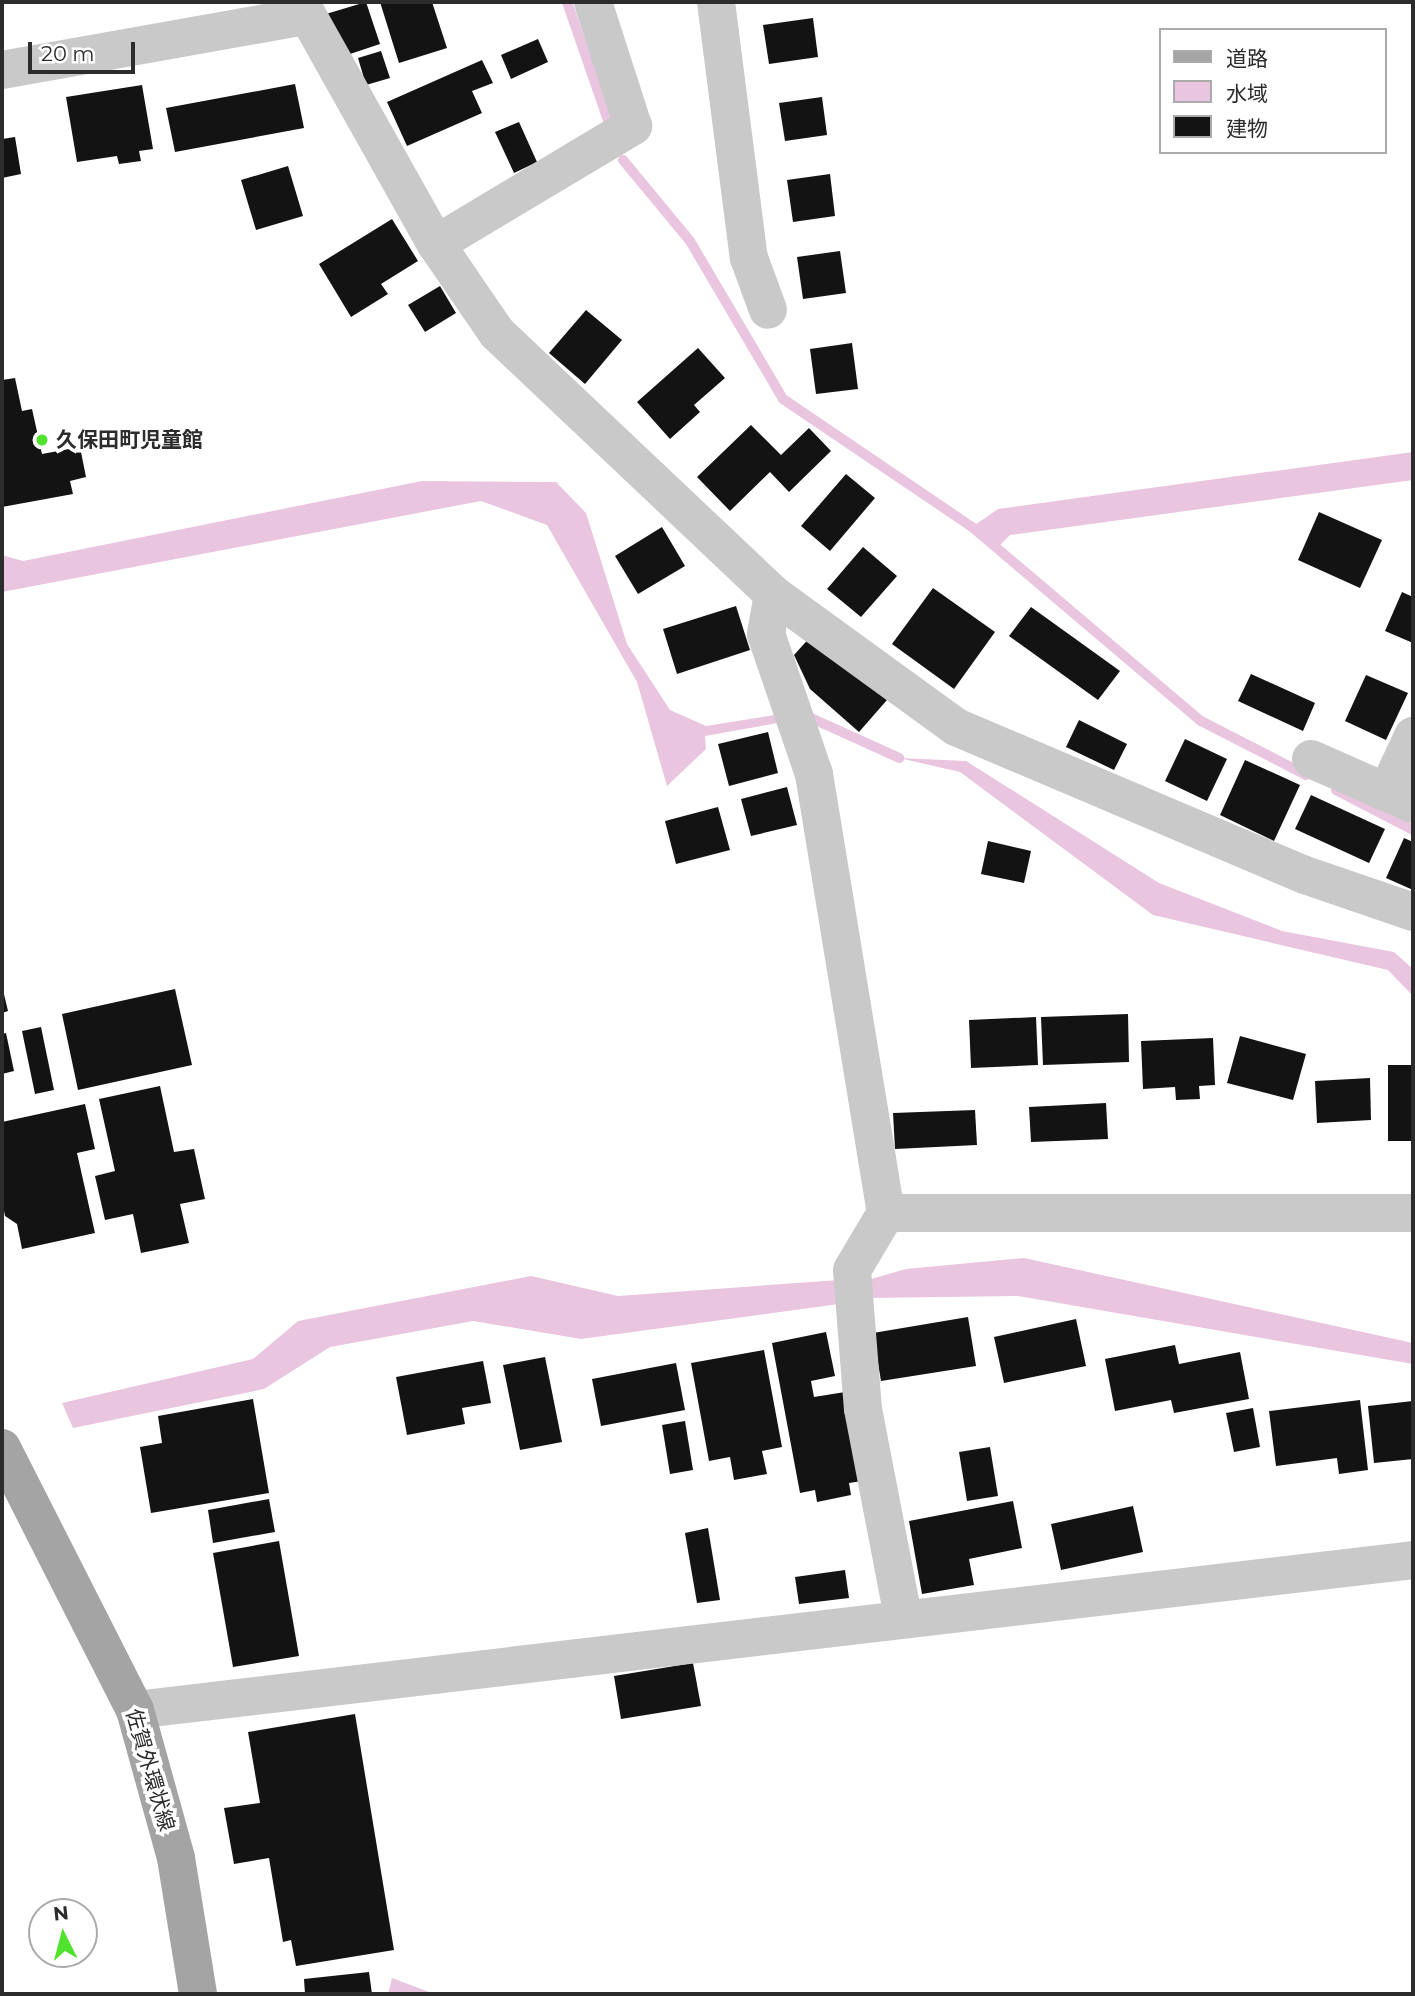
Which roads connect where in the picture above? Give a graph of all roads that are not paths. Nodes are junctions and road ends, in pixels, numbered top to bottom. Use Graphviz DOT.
graph roads {
  1 [pos="593,2"];
  2 [pos="716,2"];
  3 [pos="303,9"];
  4 [pos="2,70"];
  5 [pos="436,244"];
  6 [pos="768,310"];
  7 [pos="774,594"];
  8 [pos="1413,736"];
  9 [pos="1311,759"];
  10 [pos="1400,798"];
  11 [pos="1413,912"];
  12 [pos="886,1213"];
  13 [pos="1413,1213"];
  14 [pos="2,1448"];
  15 [pos="1413,1560"];
  16 [pos="903,1617"];
  17 [pos="135,1710"];
  18 [pos="198,1994"];
  1 -- 5 [label="street"];
  2 -- 6 [label="street"];
  3 -- 4 [label="street"];
  3 -- 5 [label="street"];
  5 -- 7 [label="street"];
  7 -- 11 [label="street"];
  7 -- 12 [label="street"];
  8 -- 10 [label="street"];
  9 -- 10 [label="street"];
  12 -- 13 [label="street"];
  12 -- 16 [label="street"];
  14 -- 17 [label="main road, 佐賀外環状線"];
  15 -- 16 [label="street"];
  16 -- 17 [label="street"];
  17 -- 18 [label="main road, 佐賀外環状線"];
}
